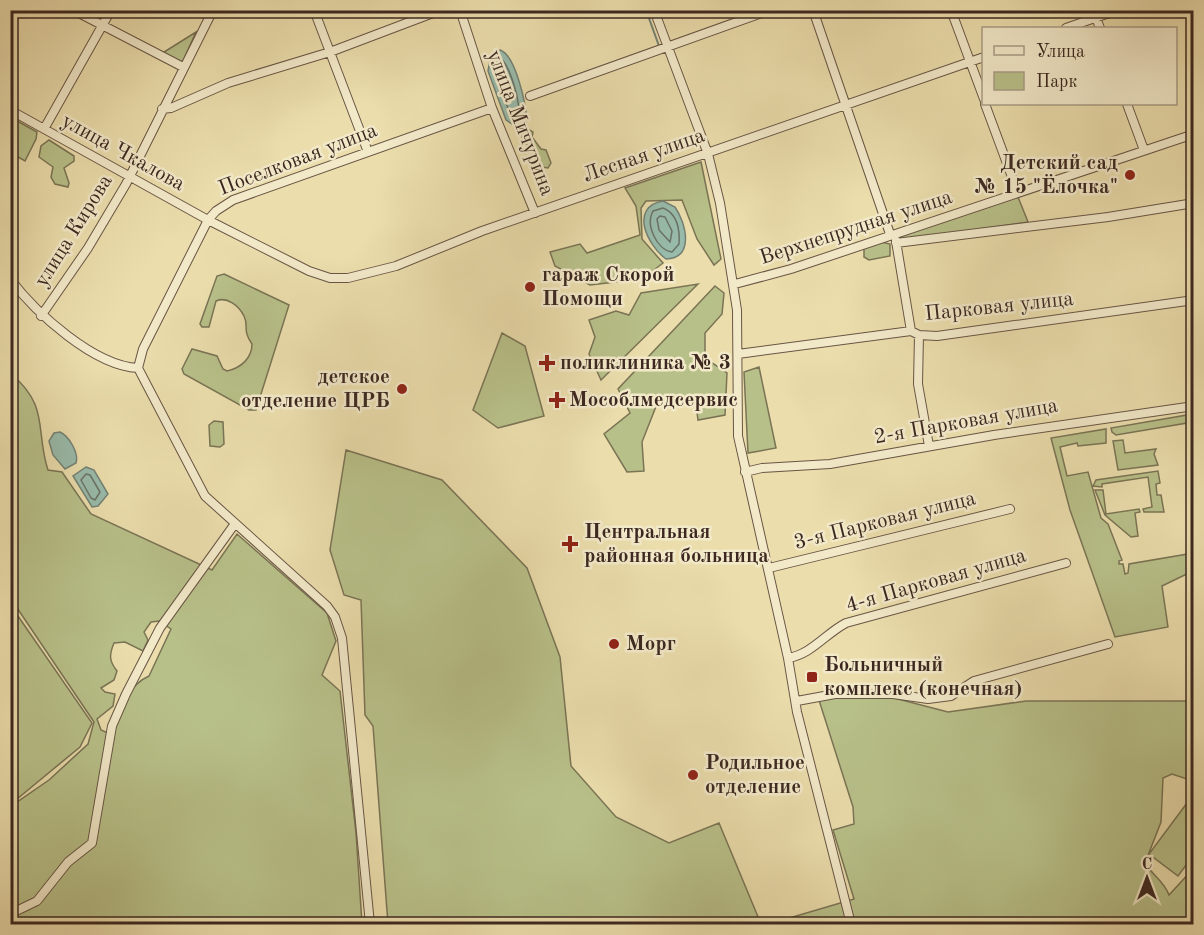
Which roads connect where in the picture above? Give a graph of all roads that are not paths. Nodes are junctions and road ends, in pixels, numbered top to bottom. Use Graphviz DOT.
graph roads {
  1 [pos="73,10"];
  2 [pos="111,10"];
  3 [pos="213,10"];
  4 [pos="314,10"];
  5 [pos="441,10"];
  6 [pos="460,10"];
  7 [pos="654,10"];
  8 [pos="770,10"];
  9 [pos="813,10"];
  10 [pos="951,10"];
  11 [pos="1118,10"];
  12 [pos="1095,14"];
  13 [pos="102,27"];
  14 [pos="1068,27"];
  15 [pos="667,46"];
  16 [pos="330,52"];
  17 [pos="982,58"];
  18 [pos="969,62"];
  19 [pos="183,67"];
  20 [pos="530,96"];
  21 [pos="982,96"];
  22 [pos="845,105"];
  23 [pos="985,105"];
  24 [pos="1127,105"];
  25 [pos="492,108"];
  26 [pos="162,109"];
  27 [pos="10,110"];
  28 [pos="44,129"];
  29 [pos="1194,134"];
  30 [pos="1144,150"];
  31 [pos="368,152"];
  32 [pos="708,154"];
  33 [pos="129,177"];
  34 [pos="1018,193"];
  35 [pos="1194,202"];
  36 [pos="535,213"];
  37 [pos="208,220"];
  38 [pos="892,234"];
  39 [pos="896,243"];
  40 [pos="316,274"];
  41 [pos="10,279"];
  42 [pos="735,284"];
  43 [pos="1194,300"];
  44 [pos="41,316"];
  45 [pos="911,331"];
  46 [pos="919,335"];
  47 [pos="738,354"];
  48 [pos="138,368"];
  49 [pos="1194,406"];
  50 [pos="929,446"];
  51 [pos="745,472"];
  52 [pos="1010,509"];
  53 [pos="234,525"];
  54 [pos="1066,563"];
  55 [pos="769,568"];
  56 [pos="1108,644"];
  57 [pos="788,658"];
  58 [pos="797,701"];
  59 [pos="10,915"];
  60 [pos="370,924"];
  61 [pos="851,924"];
  1 -- 13 [label="street"];
  2 -- 13 [label="street"];
  3 -- 19 [label="street, улица Кирова"];
  4 -- 16 [label="street"];
  5 -- 16 [label="street"];
  6 -- 25 [label="street, улица Мичурина"];
  7 -- 15 [label="street"];
  8 -- 15 [label="street"];
  9 -- 22 [label="street"];
  10 -- 18 [label="street"];
  11 -- 12 [label="street"];
  12 -- 14 [label="street"];
  13 -- 19 [label="street"];
  13 -- 28 [label="street"];
  15 -- 20 [label="street"];
  15 -- 32 [label="street"];
  16 -- 26 [label="street"];
  16 -- 31 [label="street"];
  17 -- 18 [label="street, Лесная улица"];
  18 -- 21 [label="street"];
  18 -- 22 [label="street, Лесная улица"];
  19 -- 26 [label="street, улица Кирова"];
  22 -- 32 [label="street, Лесная улица"];
  22 -- 38 [label="street"];
  23 -- 34 [label="street"];
  24 -- 30 [label="street"];
  25 -- 31 [label="street, Поселковая улица"];
  25 -- 36 [label="street, улица Мичурина"];
  26 -- 33 [label="street, улица Кирова"];
  27 -- 28 [label="street, улица Чкалова"];
  28 -- 33 [label="street, улица Чкалова"];
  29 -- 30 [label="street, Верхнепрудная улица"];
  30 -- 34 [label="street, Верхнепрудная улица"];
  31 -- 37 [label="street, Поселковая улица"];
  32 -- 36 [label="street, Лесная улица"];
  32 -- 42 [label="street"];
  33 -- 37 [label="street, улица Чкалова"];
  33 -- 44 [label="street, улица Кирова"];
  34 -- 38 [label="street, Верхнепрудная улица"];
  35 -- 39 [label="street"];
  36 -- 40 [label="street, Лесная улица"];
  37 -- 40 [label="street, улица Чкалова"];
  37 -- 48 [label="street, Поселковая улица"];
  38 -- 39 [label="street"];
  38 -- 42 [label="street, Верхнепрудная улица"];
  39 -- 45 [label="street"];
  41 -- 44 [label="street"];
  42 -- 47 [label="street"];
  43 -- 46 [label="street, Парковая улица"];
  44 -- 48 [label="street"];
  45 -- 46 [label="street, Парковая улица"];
  45 -- 47 [label="street, Парковая улица"];
  46 -- 50 [label="street"];
  47 -- 51 [label="street"];
  48 -- 53 [label="street"];
  49 -- 50 [label="street, 2-я Парковая улица"];
  50 -- 51 [label="street, 2-я Парковая улица"];
  51 -- 55 [label="street"];
  52 -- 55 [label="street, 3-я Парковая улица"];
  53 -- 59 [label="street"];
  53 -- 60 [label="street"];
  54 -- 57 [label="street, 4-я Парковая улица"];
  55 -- 57 [label="street"];
  56 -- 58 [label="street"];
  57 -- 58 [label="street"];
  58 -- 61 [label="street"];
}
